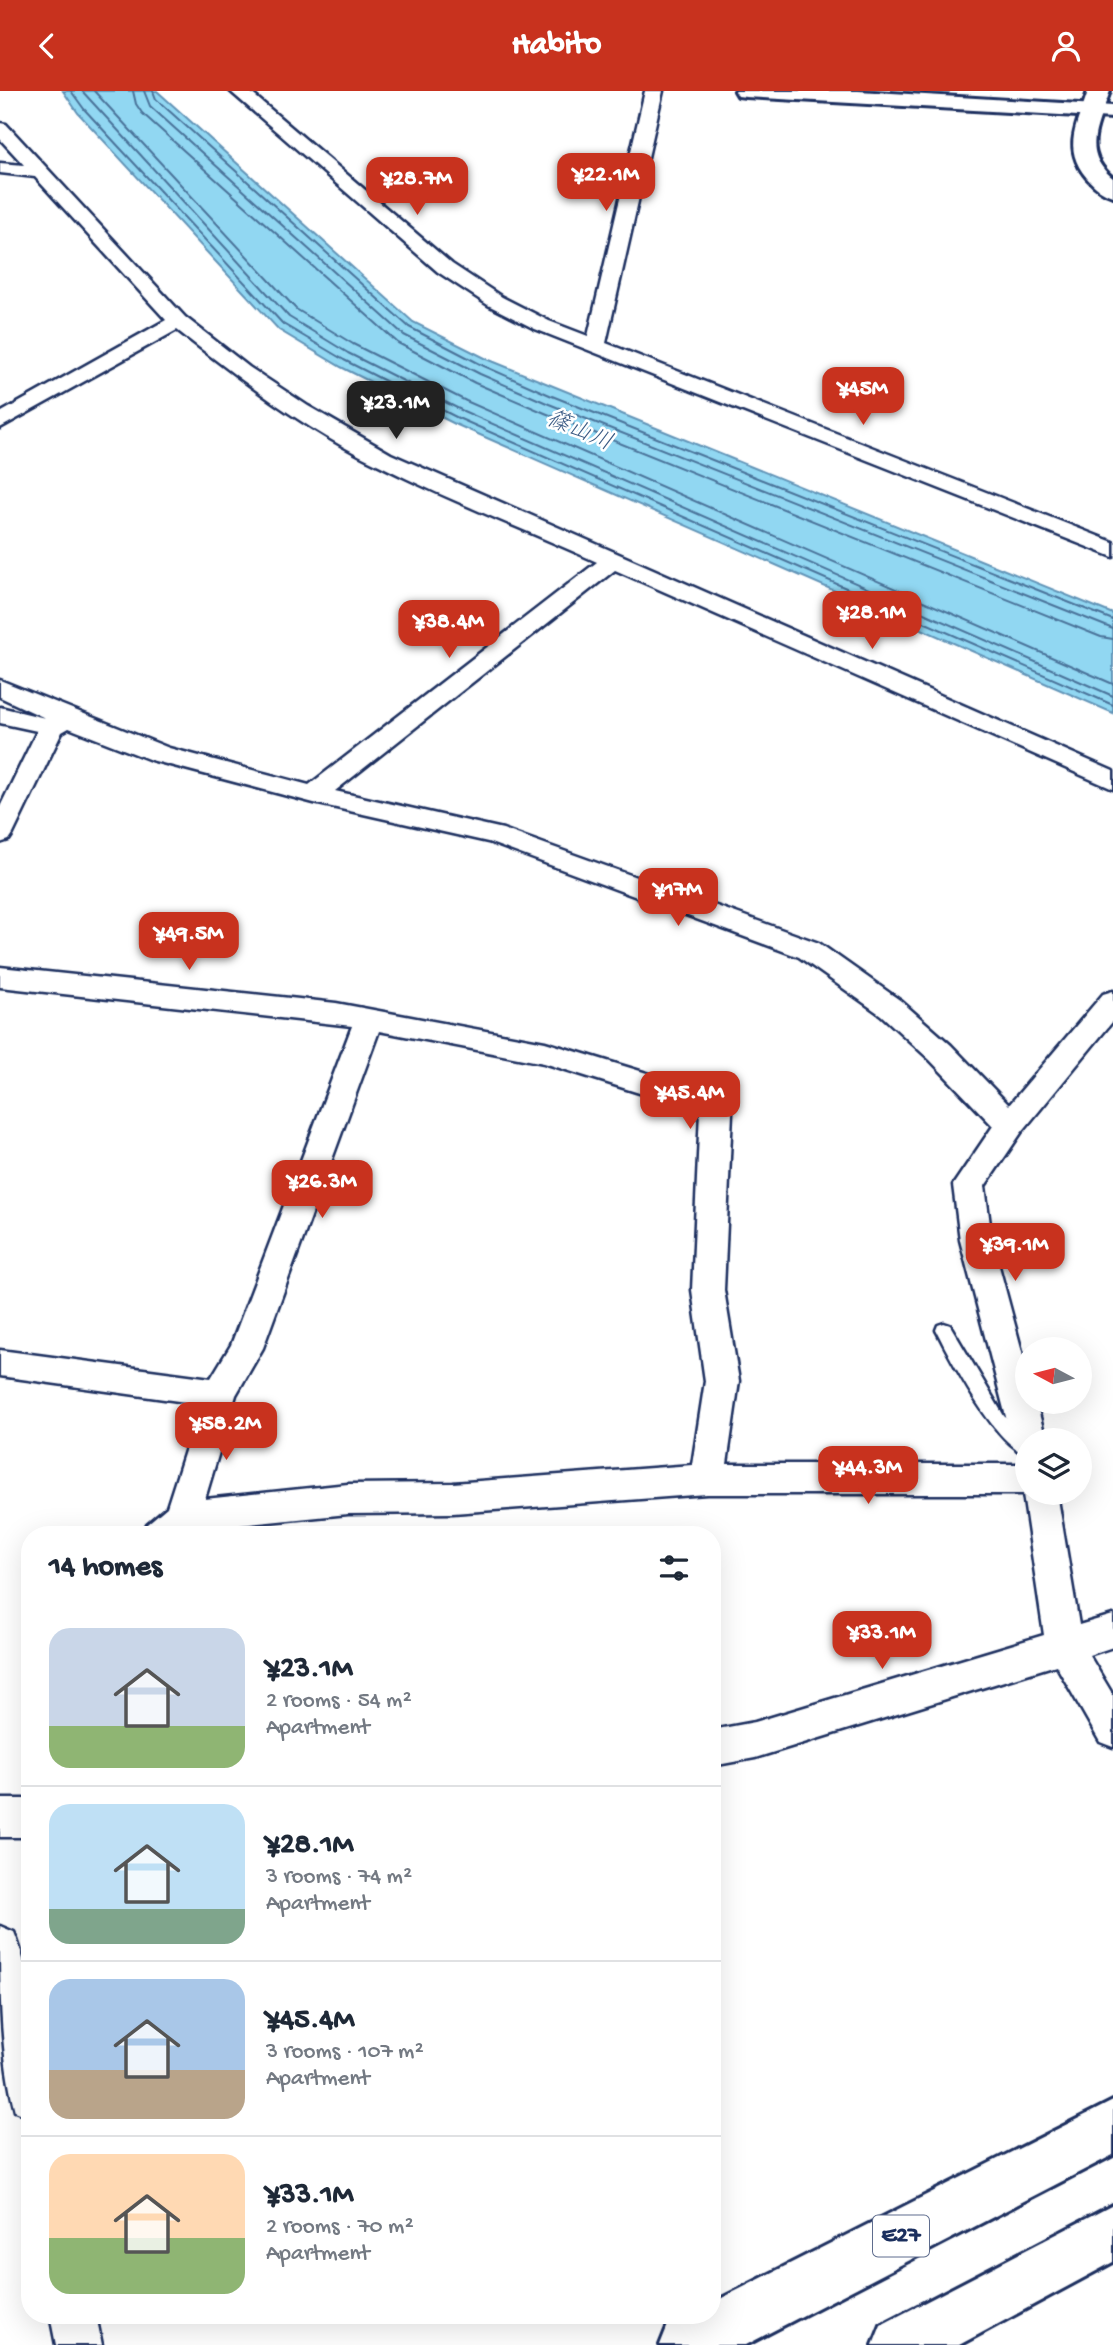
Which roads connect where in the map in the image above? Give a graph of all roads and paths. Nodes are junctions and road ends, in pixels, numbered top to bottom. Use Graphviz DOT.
graph roads {
  1 [pos="239,91"];
  2 [pos="654,91"];
  3 [pos="747,91"];
  4 [pos="1102,104"];
  5 [pos="0,128"];
  6 [pos="0,168"];
  7 [pos="41,172"];
  8 [pos="1113,189"];
  9 [pos="178,321"];
  10 [pos="596,344"];
  11 [pos="0,422"];
  12 [pos="1113,549"];
  13 [pos="614,560"];
  14 [pos="0,688"];
  15 [pos="0,715"];
  16 [pos="59,722"];
  17 [pos="1113,781"];
  18 [pos="314,795"];
  19 [pos="0,834"];
  20 [pos="0,977"];
  21 [pos="1113,1001"];
  22 [pos="368,1021"];
  23 [pos="1010,1125"];
  24 [pos="944,1330"];
  25 [pos="0,1363"];
  26 [pos="220,1393"];
  27 [pos="1026,1428"];
  28 [pos="1015,1436"];
  29 [pos="707,1479"];
  30 [pos="1015,1479"];
  31 [pos="1042,1505"];
  32 [pos="171,1525"];
  33 [pos="1113,1631"];
  34 [pos="1064,1645"];
  35 [pos="1113,1730"];
  36 [pos="721,1746"];
  37 [pos="0,1818"];
  38 [pos="21,1818"];
  39 [pos="0,1946"];
  40 [pos="21,2052"];
  41 [pos="1113,2127"];
  42 [pos="1113,2232"];
  43 [pos="75,2324"];
  44 [pos="79,2345"];
  45 [pos="688,2345"];
  46 [pos="901,2345"];
  1 -- 10 [label="street"];
  2 -- 10 [label="street"];
  3 -- 4 [label="main road"];
  4 -- 8 [label="main road"];
  5 -- 7 [label="street"];
  6 -- 7 [label="street"];
  7 -- 9 [label="street"];
  9 -- 11 [label="street"];
  9 -- 13 [label="street"];
  10 -- 12 [label="street"];
  13 -- 17 [label="street"];
  13 -- 18 [label="street"];
  14 -- 16 [label="street"];
  15 -- 16 [label="street"];
  16 -- 18 [label="street"];
  16 -- 19 [label="street"];
  18 -- 23 [label="street"];
  20 -- 22 [label="street"];
  21 -- 23 [label="street"];
  22 -- 26 [label="street"];
  22 -- 29 [label="street"];
  23 -- 27 [label="street"];
  24 -- 28 [label="lane"];
  25 -- 26 [label="street"];
  26 -- 32 [label="street"];
  29 -- 30 [label="street"];
  29 -- 32 [label="street"];
  31 -- 34 [label="street"];
  33 -- 34 [label="street"];
  34 -- 35 [label="street"];
  34 -- 36 [label="street"];
  37 -- 38 [label="street"];
  39 -- 40 [label="street"];
  41 -- 45 [label="main road, E27"];
  42 -- 46 [label="main road"];
  43 -- 44 [label="street"];
}
